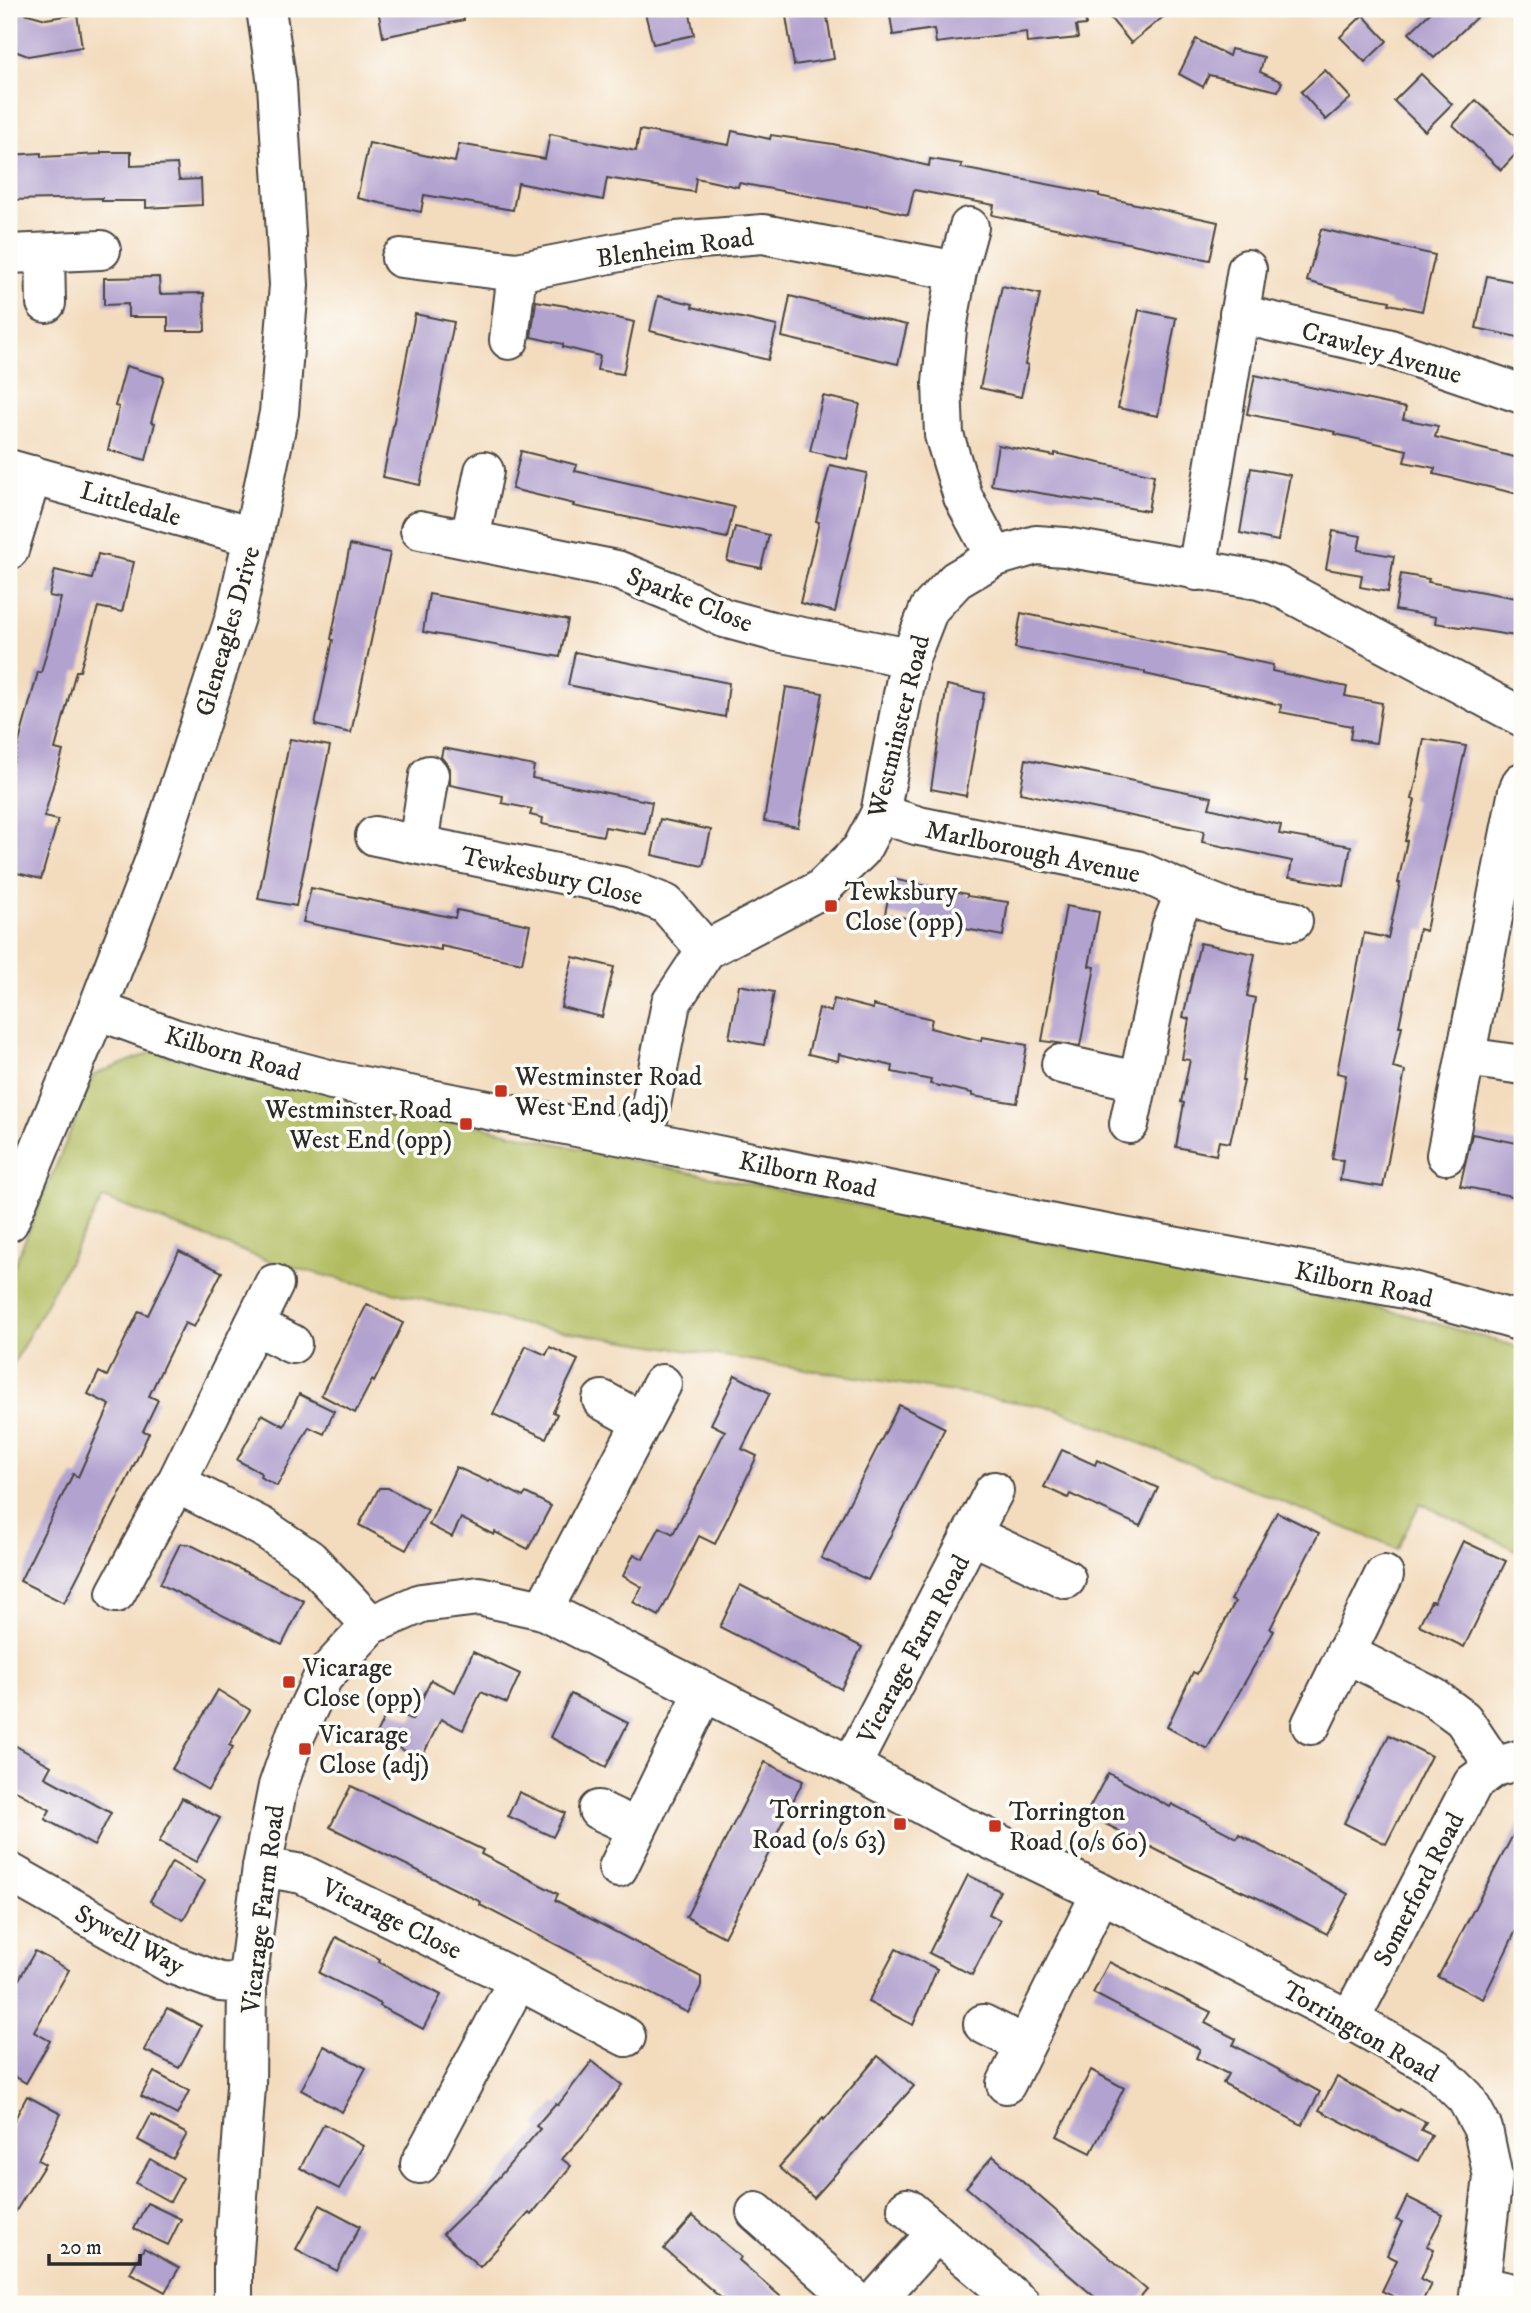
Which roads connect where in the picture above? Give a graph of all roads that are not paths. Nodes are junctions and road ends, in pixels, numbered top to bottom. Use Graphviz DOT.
graph roads {
  1 [pos="268,21"];
  2 [pos="970,227"];
  3 [pos="101,250"];
  4 [pos="27,253"];
  5 [pos="401,258"];
  6 [pos="1247,269"];
  7 [pos="957,271"];
  8 [pos="517,272"];
  9 [pos="46,303"];
  10 [pos="1239,314"];
  11 [pos="509,340"];
  12 [pos="1522,394"];
  13 [pos="484,471"];
  14 [pos="20,472"];
  15 [pos="420,530"];
  16 [pos="253,537"];
  17 [pos="470,539"];
  18 [pos="9,550"];
  19 [pos="995,557"];
  20 [pos="1197,570"];
  21 [pos="910,659"];
  22 [pos="1522,717"];
  23 [pos="429,775"];
  24 [pos="1522,782"];
  25 [pos="880,814"];
  26 [pos="375,836"];
  27 [pos="418,844"];
  28 [pos="1185,892"];
  29 [pos="1293,922"];
  30 [pos="706,950"];
  31 [pos="97,1010"];
  32 [pos="1466,1057"];
  33 [pos="1061,1064"];
  34 [pos="1522,1065"];
  35 [pos="1137,1081"];
  36 [pos="1129,1124"];
  37 [pos="644,1140"];
  38 [pos="1446,1155"];
  39 [pos="9,1222"];
  40 [pos="274,1284"];
  41 [pos="1522,1322"];
  42 [pos="254,1325"];
  43 [pos="292,1344"];
  44 [pos="662,1384"];
  45 [pos="602,1401"];
  46 [pos="642,1422"];
  47 [pos="176,1483"];
  48 [pos="994,1491"];
  49 [pos="972,1535"];
  50 [pos="1384,1576"];
  51 [pos="1066,1579"];
  52 [pos="116,1593"];
  53 [pos="543,1610"];
  54 [pos="370,1625"];
  55 [pos="1345,1653"];
  56 [pos="704,1692"];
  57 [pos="1311,1725"];
  58 [pos="1509,1763"];
  59 [pos="851,1766"];
  60 [pos="598,1810"];
  61 [pos="637,1828"];
  62 [pos="262,1867"];
  63 [pos="618,1868"];
  64 [pos="12,1881"];
  65 [pos="1101,1893"];
  66 [pos="518,1980"];
  67 [pos="247,1984"];
  68 [pos="1350,2020"];
  69 [pos="983,2024"];
  70 [pos="626,2037"];
  71 [pos="1025,2045"];
  72 [pos="1006,2084"];
  73 [pos="420,2164"];
  74 [pos="907,2208"];
  75 [pos="756,2212"];
  76 [pos="937,2232"];
  77 [pos="1480,2295"];
  78 [pos="1522,2295"];
  79 [pos="233,2304"];
  80 [pos="860,2304"];
  81 [pos="873,2304"];
  82 [pos="1021,2304"];
  1 -- 16 [label="street, Gleneagles Drive"];
  2 -- 7 [label="street"];
  3 -- 4 [label="street"];
  4 -- 9 [label="street"];
  5 -- 8 [label="street, Blenheim Road"];
  6 -- 10 [label="street"];
  7 -- 8 [label="street, Blenheim Road"];
  7 -- 19 [label="street"];
  8 -- 11 [label="street"];
  10 -- 12 [label="street, Crawley Avenue"];
  10 -- 20 [label="street"];
  13 -- 17 [label="street"];
  14 -- 16 [label="street, Littledale"];
  14 -- 18 [label="street"];
  15 -- 17 [label="street, Sparke Close"];
  16 -- 31 [label="street, Gleneagles Drive"];
  17 -- 21 [label="street, Sparke Close"];
  19 -- 20 [label="street, Westminster Road"];
  19 -- 21 [label="street, Westminster Road"];
  20 -- 22 [label="street, Westminster Road"];
  21 -- 25 [label="street, Westminster Road"];
  23 -- 27 [label="street"];
  24 -- 32 [label="street"];
  25 -- 28 [label="street, Marlborough Avenue"];
  25 -- 30 [label="street, Westminster Road"];
  26 -- 27 [label="street, Tewkesbury Close"];
  27 -- 30 [label="street, Tewkesbury Close"];
  28 -- 29 [label="street, Marlborough Avenue"];
  28 -- 35 [label="street"];
  30 -- 37 [label="street, Westminster Road"];
  31 -- 37 [label="street, Kilborn Road"];
  31 -- 39 [label="street, Gleneagles Drive"];
  32 -- 34 [label="street"];
  32 -- 38 [label="street"];
  33 -- 35 [label="street"];
  35 -- 36 [label="street"];
  37 -- 41 [label="street, Kilborn Road"];
  40 -- 42 [label="street"];
  42 -- 43 [label="street"];
  42 -- 47 [label="street"];
  44 -- 46 [label="street"];
  45 -- 46 [label="street"];
  46 -- 53 [label="street"];
  47 -- 52 [label="street"];
  47 -- 54 [label="street"];
  48 -- 49 [label="street, Vicarage Farm Road"];
  49 -- 51 [label="street, Vicarage Farm Road"];
  49 -- 59 [label="street, Vicarage Farm Road"];
  50 -- 55 [label="street"];
  53 -- 54 [label="street, Vicarage Farm Road"];
  53 -- 56 [label="street, Vicarage Farm Road"];
  54 -- 62 [label="street, Vicarage Farm Road"];
  55 -- 57 [label="street"];
  55 -- 58 [label="street, Somerford Road"];
  56 -- 59 [label="street, Vicarage Farm Road"];
  56 -- 61 [label="street"];
  58 -- 68 [label="street, Somerford Road"];
  59 -- 65 [label="street, Torrington Road"];
  60 -- 61 [label="street"];
  61 -- 63 [label="street"];
  62 -- 66 [label="street, Vicarage Close"];
  62 -- 67 [label="street, Vicarage Farm Road"];
  64 -- 67 [label="street, Sywell Way"];
  65 -- 68 [label="street, Torrington Road"];
  65 -- 71 [label="street"];
  66 -- 70 [label="street, Vicarage Close"];
  66 -- 73 [label="street"];
  67 -- 79 [label="street, Vicarage Farm Road"];
  68 -- 77 [label="street, Torrington Road"];
  69 -- 71 [label="street"];
  71 -- 72 [label="street"];
  74 -- 76 [label="street"];
  75 -- 80 [label="street"];
  76 -- 81 [label="street"];
  76 -- 82 [label="street"];
  77 -- 78 [label="street"];
}
